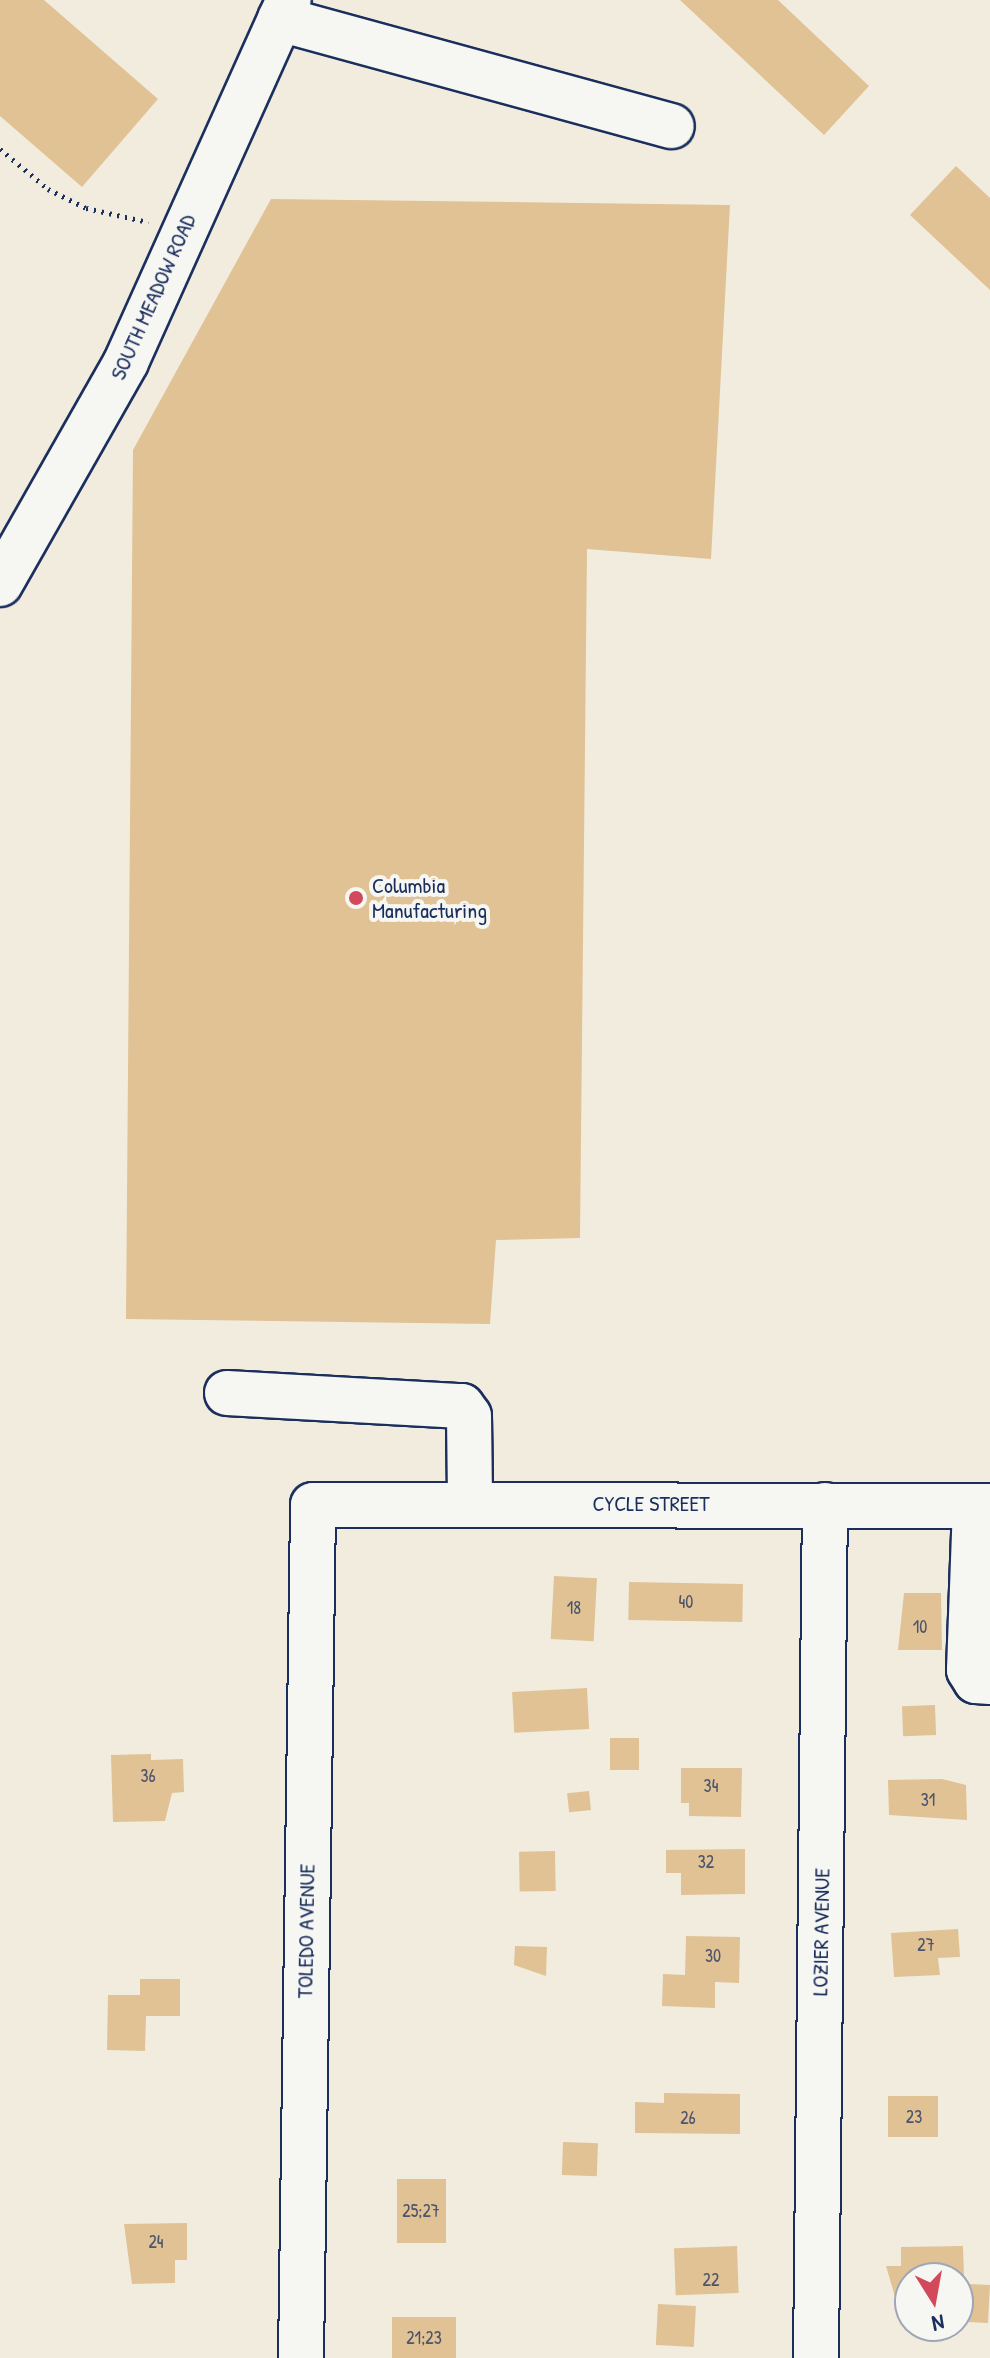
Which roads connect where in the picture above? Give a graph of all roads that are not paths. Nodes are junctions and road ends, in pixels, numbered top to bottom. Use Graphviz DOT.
graph roads {
  1 [pos="284,10"];
  2 [pos="672,126"];
  3 [pos="0,584"];
  4 [pos="227,1393"];
  5 [pos="470,1503"];
  6 [pos="313,1505"];
  7 [pos="825,1505"];
  8 [pos="982,1506"];
  9 [pos="990,1682"];
  10 [pos="301,2358"];
  11 [pos="816,2358"];
  1 -- 2 [label="street"];
  1 -- 3 [label="street, SOUTH MEADOW ROAD"];
  4 -- 5 [label="street"];
  5 -- 6 [label="street, CYCLE STREET"];
  5 -- 7 [label="street, CYCLE STREET"];
  6 -- 10 [label="street, TOLEDO AVENUE"];
  7 -- 8 [label="street, CYCLE STREET"];
  7 -- 11 [label="street, LOZIER AVENUE"];
  8 -- 9 [label="street"];
}
